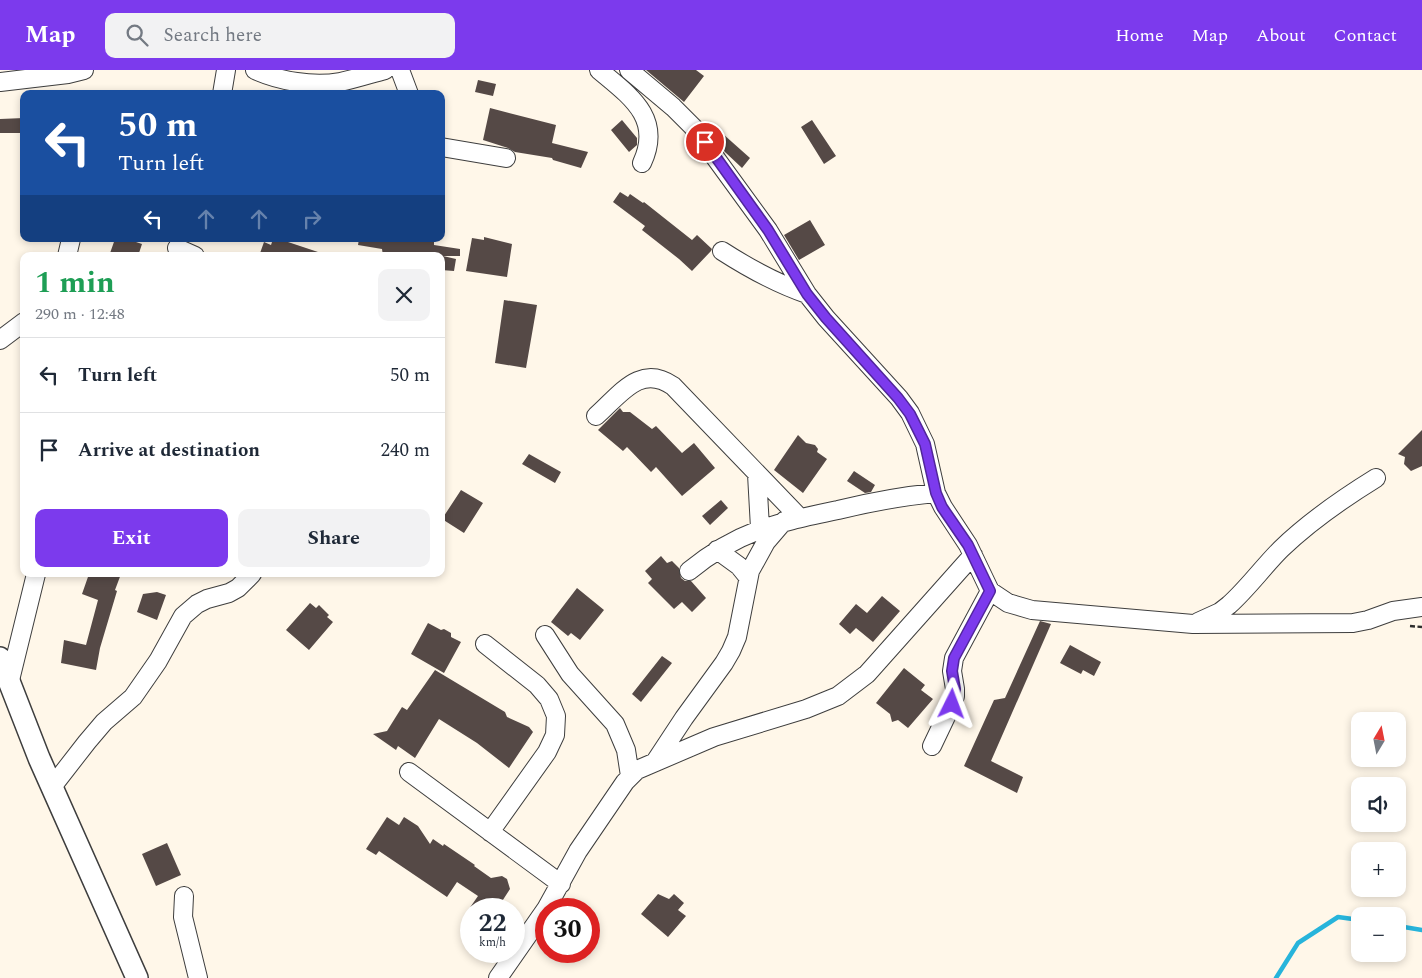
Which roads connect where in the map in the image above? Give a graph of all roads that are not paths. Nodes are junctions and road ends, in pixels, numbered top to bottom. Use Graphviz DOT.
graph roads {
  1 [pos="84,70"];
  2 [pos="226,70"];
  3 [pos="255,70"];
  4 [pos="385,70"];
  5 [pos="400,70"];
  6 [pos="599,70"];
  7 [pos="629,70"];
  8 [pos="0,82"];
  9 [pos="223,90"];
  10 [pos="408,90"];
  11 [pos="445,149"];
  12 [pos="506,158"];
  13 [pos="642,163"];
  14 [pos="722,251"];
  15 [pos="807,294"];
  16 [pos="20,325"];
  17 [pos="0,340"];
  18 [pos="596,416"];
  19 [pos="757,474"];
  20 [pos="1376,478"];
  21 [pos="936,493"];
  22 [pos="792,520"];
  23 [pos="760,528"];
  24 [pos="717,550"];
  25 [pos="973,555"];
  26 [pos="689,571"];
  27 [pos="35,577"];
  28 [pos="249,577"];
  29 [pos="748,577"];
  30 [pos="990,591"];
  31 [pos="1422,606"];
  32 [pos="1193,624"];
  33 [pos="544,635"];
  34 [pos="485,644"];
  35 [pos="0,658"];
  36 [pos="10,680"];
  37 [pos="932,746"];
  38 [pos="655,762"];
  39 [pos="409,772"];
  40 [pos="630,776"];
  41 [pos="52,788"];
  42 [pos="490,832"];
  43 [pos="561,884"];
  44 [pos="184,896"];
  45 [pos="553,898"];
  46 [pos="535,925"];
  47 [pos="137,978"];
  48 [pos="198,978"];
  49 [pos="498,978"];
  1 -- 8 [label="street"];
  2 -- 9 [label="street"];
  3 -- 4 [label="street"];
  5 -- 10 [label="street"];
  6 -- 13 [label="street"];
  7 -- 15 [label="street"];
  11 -- 12 [label="street"];
  14 -- 15 [label="street"];
  15 -- 21 [label="street"];
  16 -- 17 [label="street"];
  18 -- 19 [label="street"];
  19 -- 22 [label="street"];
  19 -- 23 [label="street"];
  20 -- 32 [label="street"];
  21 -- 22 [label="street"];
  21 -- 25 [label="street"];
  22 -- 23 [label="street"];
  22 -- 29 [label="street"];
  23 -- 24 [label="street"];
  24 -- 26 [label="street"];
  24 -- 29 [label="street"];
  25 -- 30 [label="street"];
  25 -- 38 [label="street"];
  27 -- 36 [label="street"];
  28 -- 41 [label="street"];
  29 -- 38 [label="street"];
  30 -- 32 [label="street"];
  30 -- 37 [label="street"];
  31 -- 32 [label="street"];
  33 -- 40 [label="street"];
  34 -- 42 [label="street"];
  35 -- 36 [label="street"];
  36 -- 41 [label="street"];
  38 -- 40 [label="street"];
  39 -- 42 [label="street"];
  40 -- 43 [label="street"];
  41 -- 47 [label="street"];
  42 -- 43 [label="street"];
  43 -- 45 [label="street"];
  44 -- 48 [label="street"];
  46 -- 49 [label="street"];
}
